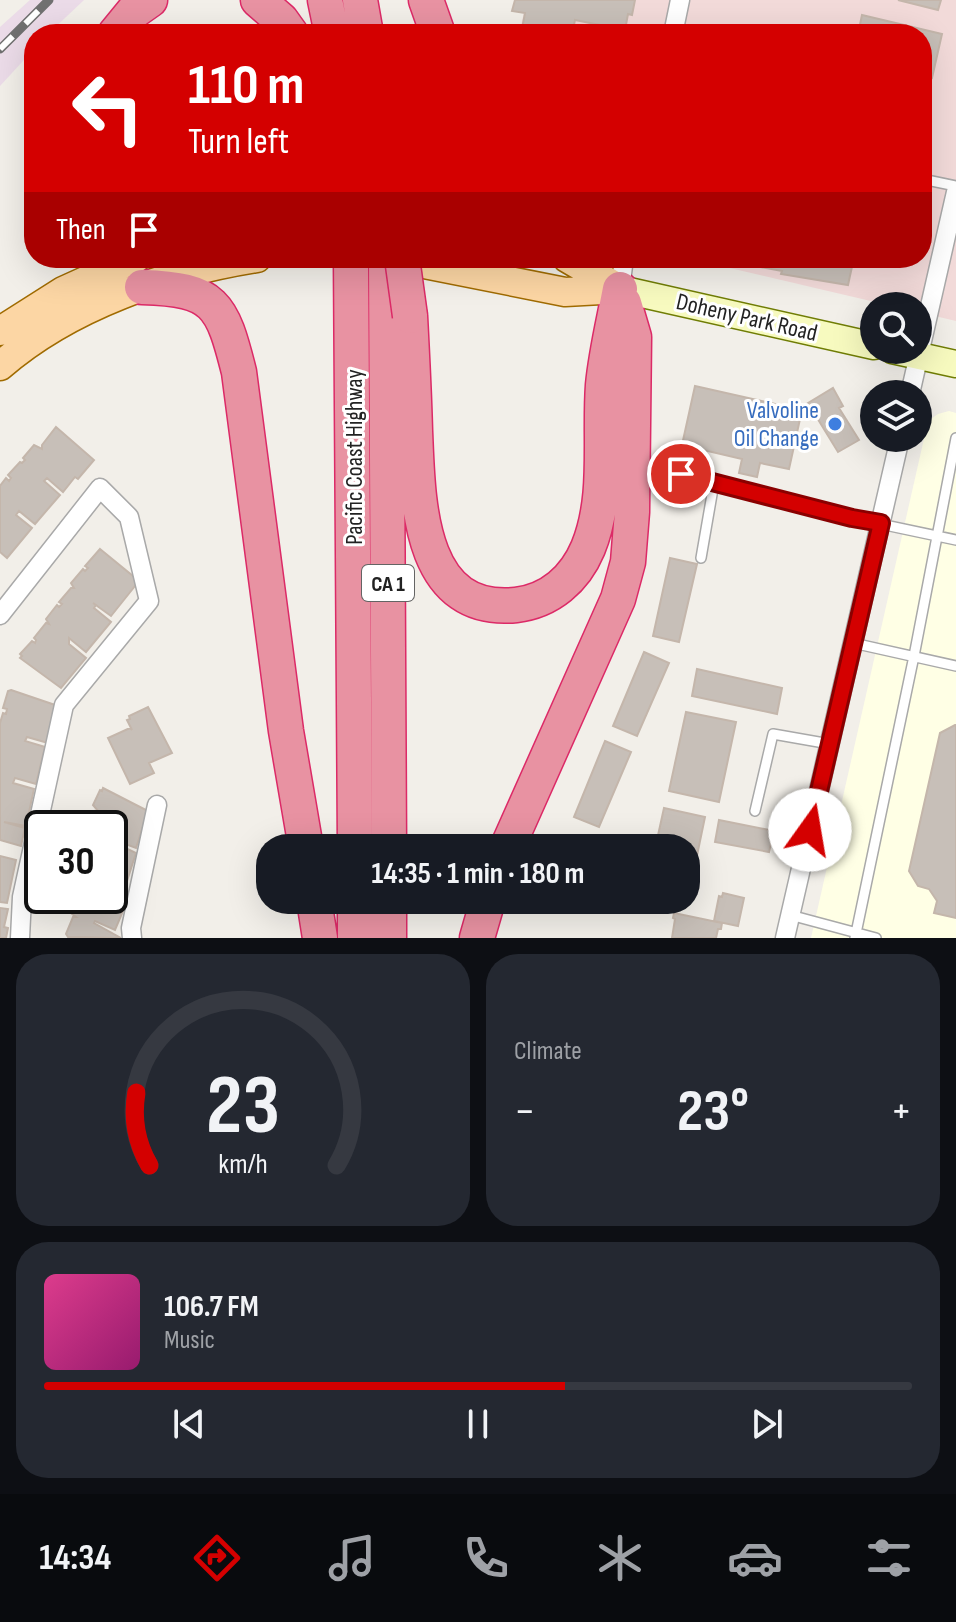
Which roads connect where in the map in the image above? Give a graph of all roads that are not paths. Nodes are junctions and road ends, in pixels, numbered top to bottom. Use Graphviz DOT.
graph roads {
  1 [pos="150,0"];
  2 [pos="258,0"];
  3 [pos="325,0"];
  4 [pos="360,0"];
  5 [pos="426,0"];
  6 [pos="680,0"];
  7 [pos="123,24"];
  8 [pos="284,24"];
  9 [pos="330,24"];
  10 [pos="364,24"];
  11 [pos="434,24"];
  12 [pos="675,24"];
  13 [pos="932,182"];
  14 [pos="956,189"];
  15 [pos="951,235"];
  16 [pos="181,268"];
  17 [pos="351,268"];
  18 [pos="355,268"];
  19 [pos="384,268"];
  20 [pos="397,268"];
  21 [pos="444,268"];
  22 [pos="139,272"];
  23 [pos="622,273"];
  24 [pos="932,307"];
  25 [pos="376,314"];
  26 [pos="0,331"];
  27 [pos="860,342"];
  28 [pos="932,359"];
  29 [pos="956,364"];
  30 [pos="0,366"];
  31 [pos="956,438"];
  32 [pos="897,452"];
  33 [pos="681,474"];
  34 [pos="714,483"];
  35 [pos="881,523"];
  36 [pos="937,536"];
  37 [pos="956,540"];
  38 [pos="701,558"];
  39 [pos="0,615"];
  40 [pos="853,643"];
  41 [pos="914,656"];
  42 [pos="956,666"];
  43 [pos="830,744"];
  44 [pos="157,805"];
  45 [pos="755,811"];
  46 [pos="304,834"];
  47 [pos="356,834"];
  48 [pos="389,834"];
  49 [pos="513,834"];
  50 [pos="316,914"];
  51 [pos="355,914"];
  52 [pos="389,914"];
  53 [pos="484,914"];
  54 [pos="790,915"];
  55 [pos="856,935"];
  56 [pos="20,938"];
  57 [pos="132,938"];
  58 [pos="320,938"];
  59 [pos="355,938"];
  60 [pos="389,938"];
  61 [pos="477,938"];
  62 [pos="785,938"];
  63 [pos="876,938"];
  1 -- 7 [label="highway"];
  2 -- 8 [label="highway"];
  3 -- 9 [label="highway"];
  4 -- 10 [label="highway"];
  5 -- 11 [label="highway"];
  6 -- 12 [label="street"];
  13 -- 14 [label="lane"];
  14 -- 15 [label="street"];
  15 -- 24 [label="street"];
  16 -- 22 [label="main road"];
  17 -- 25 [label="highway"];
  18 -- 25 [label="highway, Pacific Coast Highway / CA 1"];
  19 -- 25 [label="highway, Pacific Coast Highway / CA 1"];
  20 -- 25 [label="highway, bridge"];
  21 -- 23 [label="main road, Doheny Park Road"];
  22 -- 26 [label="main road"];
  22 -- 30 [label="main road"];
  22 -- 46 [label="highway"];
  23 -- 25 [label="highway"];
  23 -- 27 [label="main road, Doheny Park Road"];
  23 -- 49 [label="highway"];
  25 -- 47 [label="highway, Pacific Coast Highway / CA 1"];
  25 -- 48 [label="highway, Pacific Coast Highway / CA 1"];
  28 -- 29 [label="main road"];
  31 -- 36 [label="lane"];
  32 -- 35 [label="street"];
  33 -- 34 [label="lane"];
  34 -- 35 [label="lane"];
  34 -- 38 [label="lane"];
  35 -- 36 [label="lane"];
  35 -- 40 [label="street"];
  36 -- 37 [label="lane"];
  36 -- 41 [label="lane"];
  39 -- 56 [label="street"];
  40 -- 41 [label="lane"];
  40 -- 43 [label="street"];
  41 -- 42 [label="lane"];
  41 -- 55 [label="lane"];
  43 -- 45 [label="lane"];
  43 -- 54 [label="street"];
  44 -- 57 [label="street"];
  50 -- 58 [label="highway"];
  51 -- 59 [label="highway"];
  52 -- 60 [label="highway"];
  53 -- 61 [label="highway"];
  54 -- 55 [label="lane"];
  54 -- 62 [label="street"];
  55 -- 63 [label="lane"];
}
